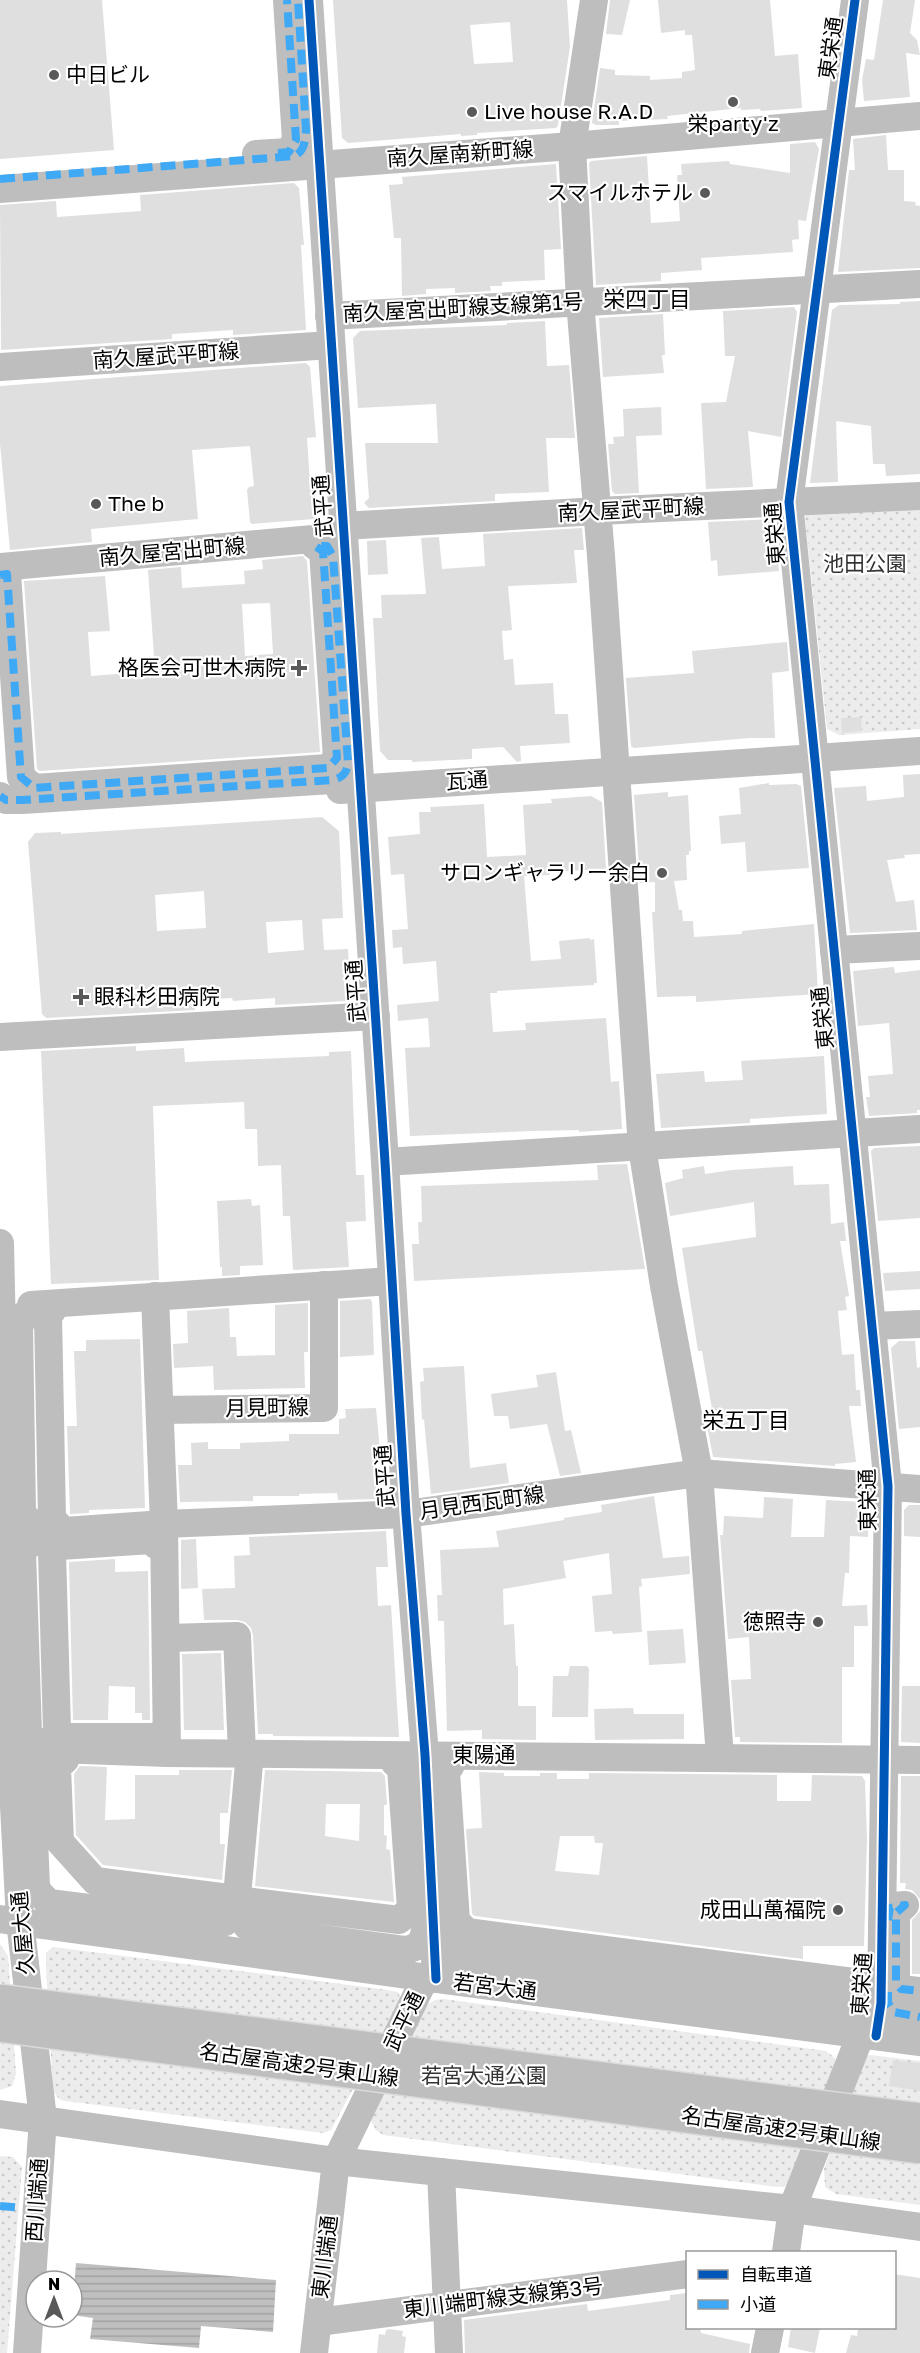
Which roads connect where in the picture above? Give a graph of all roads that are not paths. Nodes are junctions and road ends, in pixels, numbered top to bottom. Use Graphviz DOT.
graph roads {
  1 [pos="288,0"];
  2 [pos="297,0"];
  3 [pos="309,0"];
  4 [pos="594,0"];
  5 [pos="855,0"];
  6 [pos="920,116"];
  7 [pos="839,122"];
  8 [pos="572,146"];
  9 [pos="320,164"];
  10 [pos="0,174"];
  11 [pos="0,179"];
  12 [pos="0,189"];
  13 [pos="920,284"];
  14 [pos="817,290"];
  15 [pos="580,301"];
  16 [pos="329,316"];
  17 [pos="331,345"];
  18 [pos="0,367"];
  19 [pos="920,496"];
  20 [pos="789,502"];
  21 [pos="598,511"];
  22 [pos="343,531"];
  23 [pos="0,567"];
  24 [pos="0,575"];
  25 [pos="920,752"];
  26 [pos="814,759"];
  27 [pos="616,771"];
  28 [pos="360,789"];
  29 [pos="5,806"];
  30 [pos="920,946"];
  31 [pos="834,950"];
  32 [pos="376,1016"];
  33 [pos="0,1037"];
  34 [pos="920,1129"];
  35 [pos="852,1133"];
  36 [pos="642,1147"];
  37 [pos="386,1162"];
  38 [pos="0,1244"];
  39 [pos="391,1281"];
  40 [pos="324,1285"];
  41 [pos="155,1296"];
  42 [pos="1,1308"];
  43 [pos="48,1315"];
  44 [pos="920,1324"];
  45 [pos="872,1326"];
  46 [pos="160,1410"];
  47 [pos="699,1473"];
  48 [pos="888,1486"];
  49 [pos="920,1489"];
  50 [pos="406,1514"];
  51 [pos="164,1524"];
  52 [pos="7,1534"];
  53 [pos="52,1552"];
  54 [pos="166,1638"];
  55 [pos="6,1748"];
  56 [pos="167,1753"];
  57 [pos="246,1753"];
  58 [pos="720,1757"];
  59 [pos="66,1760"];
  60 [pos="885,1760"];
  61 [pos="920,1760"];
  62 [pos="430,1766"];
  63 [pos="920,1894"];
  64 [pos="883,1895"];
  65 [pos="245,1901"];
  66 [pos="10,1920"];
  67 [pos="232,1950"];
  68 [pos="430,1978"];
  69 [pos="920,1991"];
  70 [pos="0,2001"];
  71 [pos="920,2017"];
  72 [pos="0,2025"];
  73 [pos="868,2035"];
  74 [pos="920,2042"];
  75 [pos="0,2114"];
  76 [pos="43,2118"];
  77 [pos="920,2120"];
  78 [pos="920,2147"];
  79 [pos="336,2161"];
  80 [pos="441,2172"];
  81 [pos="792,2209"];
  82 [pos="920,2227"];
  83 [pos="786,2251"];
  84 [pos="686,2274"];
  85 [pos="447,2305"];
  86 [pos="318,2322"];
  87 [pos="770,2329"];
  88 [pos="27,2353"];
  89 [pos="314,2353"];
  90 [pos="448,2353"];
  91 [pos="765,2353"];
  1 -- 10 [label="street"];
  2 -- 11 [label="street"];
  3 -- 9 [label="street, 武平通"];
  4 -- 8 [label="street"];
  5 -- 7 [label="street, 東栄通"];
  6 -- 7 [label="street, 南久屋南新町線"];
  7 -- 8 [label="street, 南久屋南新町線"];
  7 -- 14 [label="street, 東栄通"];
  8 -- 9 [label="street, 南久屋南新町線"];
  8 -- 15 [label="street"];
  9 -- 12 [label="street, 南久屋南新町線"];
  9 -- 16 [label="street, 武平通"];
  13 -- 14 [label="street, 南久屋宮出町線支線第1号"];
  14 -- 15 [label="street, 南久屋宮出町線支線第1号"];
  14 -- 20 [label="street, 東栄通"];
  15 -- 16 [label="street, 南久屋宮出町線支線第1号"];
  15 -- 21 [label="street"];
  16 -- 17 [label="street, 武平通"];
  17 -- 18 [label="street, 南久屋武平町線"];
  17 -- 22 [label="street, 武平通"];
  19 -- 20 [label="street, 南久屋武平町線"];
  20 -- 21 [label="street, 南久屋武平町線"];
  20 -- 26 [label="street, 東栄通"];
  21 -- 22 [label="street, 南久屋武平町線"];
  21 -- 27 [label="street"];
  22 -- 23 [label="street, 南久屋宮出町線"];
  22 -- 28 [label="street, 武平通"];
  24 -- 29 [label="street"];
  25 -- 26 [label="street, 瓦通"];
  26 -- 27 [label="street, 瓦通"];
  26 -- 31 [label="street, 東栄通"];
  27 -- 28 [label="street, 瓦通"];
  27 -- 36 [label="street"];
  28 -- 29 [label="street, 瓦通"];
  28 -- 32 [label="street, 武平通"];
  30 -- 31 [label="street"];
  31 -- 35 [label="street, 東栄通"];
  32 -- 33 [label="street"];
  32 -- 37 [label="street, 武平通"];
  34 -- 35 [label="street"];
  35 -- 36 [label="street"];
  35 -- 45 [label="street, 東栄通"];
  36 -- 37 [label="street"];
  36 -- 47 [label="street"];
  37 -- 39 [label="street, 武平通"];
  38 -- 42 [label="street, 久屋大通"];
  39 -- 40 [label="street"];
  39 -- 50 [label="street, 武平通"];
  40 -- 41 [label="street"];
  40 -- 46 [label="street, 月見町線"];
  41 -- 42 [label="street"];
  41 -- 46 [label="street"];
  42 -- 52 [label="street, 久屋大通"];
  43 -- 43 [label="street"];
  44 -- 45 [label="street"];
  45 -- 48 [label="street, 東栄通"];
  46 -- 51 [label="street"];
  47 -- 48 [label="street, 月見西瓦町線"];
  47 -- 50 [label="street, 月見西瓦町線"];
  47 -- 58 [label="street"];
  48 -- 49 [label="street, 月見西瓦町線"];
  48 -- 60 [label="street, 東栄通"];
  50 -- 51 [label="street, 月見西瓦町線"];
  50 -- 62 [label="street, 武平通"];
  51 -- 52 [label="street, 月見西瓦町線"];
  51 -- 54 [label="street"];
  52 -- 55 [label="street, 久屋大通"];
  53 -- 53 [label="street"];
  54 -- 56 [label="street"];
  54 -- 57 [label="street"];
  55 -- 56 [label="street, 東陽通"];
  55 -- 66 [label="street, 久屋大通"];
  56 -- 57 [label="street, 東陽通"];
  57 -- 62 [label="street, 東陽通"];
  57 -- 67 [label="street"];
  58 -- 60 [label="street, 東陽通"];
  58 -- 62 [label="street, 東陽通"];
  59 -- 59 [label="street"];
  60 -- 61 [label="street, 東陽通"];
  60 -- 64 [label="street, 東栄通"];
  62 -- 62 [label="street"];
  62 -- 68 [label="street, 武平通"];
  63 -- 64 [label="street"];
  64 -- 73 [label="street, 東栄通"];
  65 -- 65 [label="street"];
  66 -- 67 [label="street, 若宮大通"];
  66 -- 76 [label="street, 久屋大通"];
  67 -- 68 [label="street, 若宮大通"];
  68 -- 73 [label="street, 若宮大通"];
  68 -- 79 [label="street, 武平通"];
  69 -- 71 [label="street"];
  70 -- 77 [label="highway, 名古屋高速2号東山線, bridge"];
  72 -- 78 [label="highway, 名古屋高速2号東山線, bridge"];
  73 -- 74 [label="street, 若宮大通"];
  73 -- 81 [label="street, 東栄通"];
  75 -- 76 [label="street"];
  76 -- 79 [label="street"];
  76 -- 88 [label="street, 西川端通"];
  79 -- 80 [label="street"];
  79 -- 86 [label="street, 東川端通"];
  80 -- 81 [label="street"];
  80 -- 85 [label="street"];
  81 -- 82 [label="street"];
  81 -- 83 [label="street, 東栄通"];
  84 -- 85 [label="street, 東川端町線支線第3号"];
  85 -- 86 [label="street, 東川端町線支線第3号"];
  85 -- 90 [label="street"];
  86 -- 89 [label="street, 東川端通"];
  87 -- 91 [label="street"];
}
